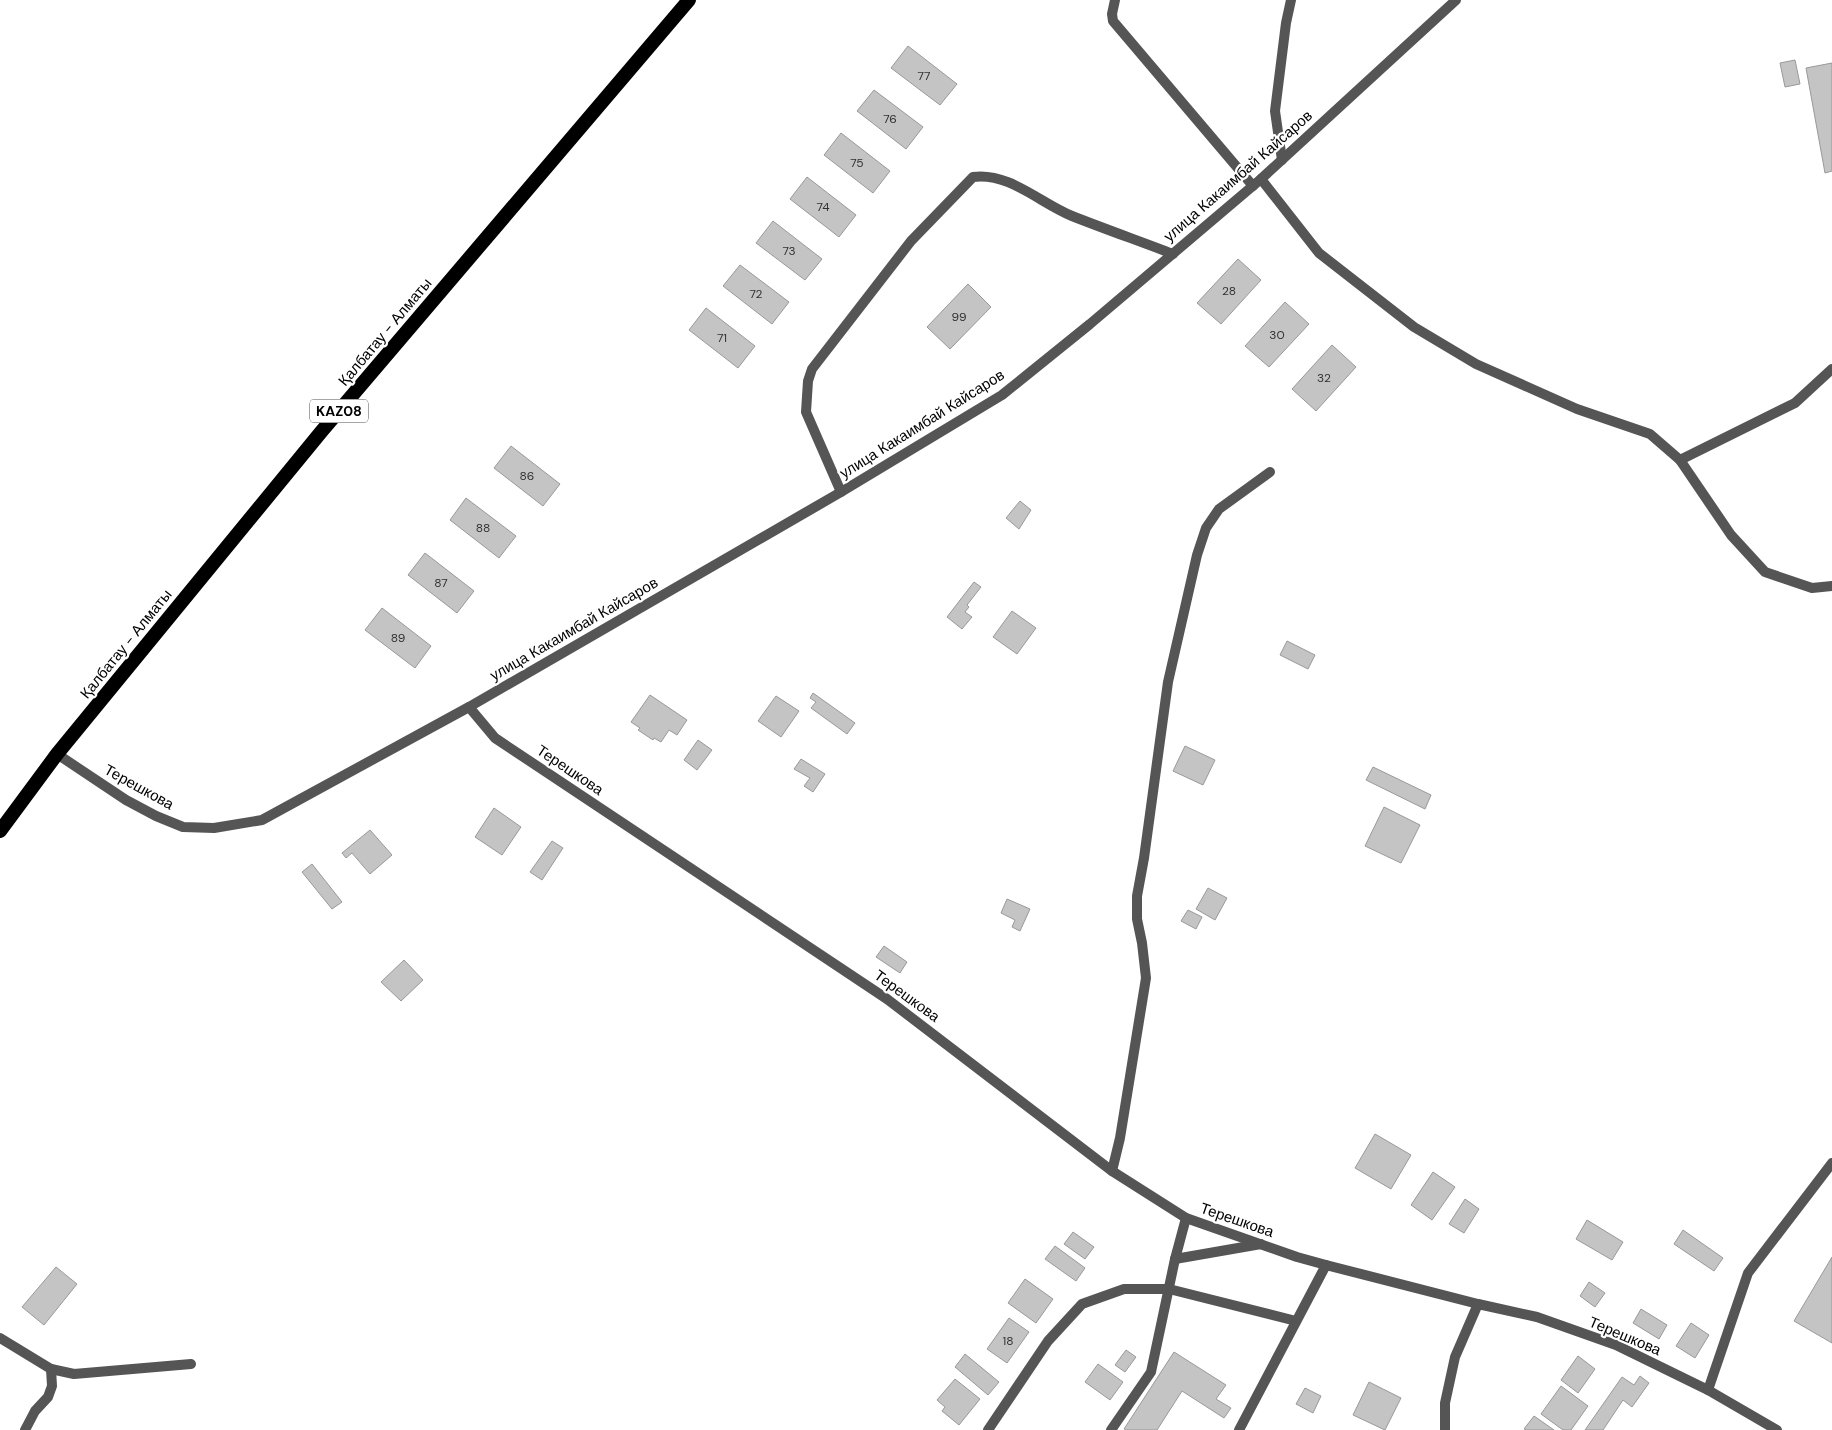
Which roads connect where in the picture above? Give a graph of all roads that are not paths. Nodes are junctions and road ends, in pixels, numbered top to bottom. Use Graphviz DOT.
graph roads {
  1 [pos="689,0"];
  2 [pos="1115,0"];
  3 [pos="1291,0"];
  4 [pos="1456,0"];
  5 [pos="1282,160"];
  6 [pos="1262,179"];
  7 [pos="1253,186"];
  8 [pos="1172,254"];
  9 [pos="1832,369"];
  10 [pos="1680,460"];
  11 [pos="1270,472"];
  12 [pos="841,492"];
  13 [pos="1832,586"];
  14 [pos="469,707"];
  15 [pos="57,754"];
  16 [pos="0,831"];
  17 [pos="1832,1163"];
  18 [pos="1112,1171"];
  19 [pos="1186,1218"];
  20 [pos="1261,1244"];
  21 [pos="1175,1259"];
  22 [pos="1326,1265"];
  23 [pos="1169,1289"];
  24 [pos="1478,1304"];
  25 [pos="1296,1321"];
  26 [pos="0,1338"];
  27 [pos="191,1364"];
  28 [pos="51,1369"];
  29 [pos="1708,1390"];
  30 [pos="25,1430"];
  31 [pos="988,1430"];
  32 [pos="1111,1430"];
  33 [pos="1239,1430"];
  34 [pos="1445,1430"];
  35 [pos="1777,1430"];
  1 -- 15 [label="highway, Қалбатау - Алматы / KAZ08"];
  2 -- 7 [label="street"];
  3 -- 5 [label="street"];
  4 -- 5 [label="street, улица Какаимбай Кайсаров"];
  5 -- 6 [label="street, улица Какаимбай Кайсаров"];
  6 -- 7 [label="street, улица Какаимбай Кайсаров"];
  6 -- 10 [label="street"];
  7 -- 8 [label="street, улица Какаимбай Кайсаров"];
  8 -- 12 [label="street, улица Какаимбай Кайсаров"];
  8 -- 12 [label="street"];
  9 -- 10 [label="street"];
  10 -- 13 [label="street"];
  11 -- 18 [label="street"];
  12 -- 14 [label="street, улица Какаимбай Кайсаров"];
  14 -- 15 [label="street, Терешкова"];
  14 -- 18 [label="street, Терешкова"];
  15 -- 16 [label="highway, Қалбатау - Алматы / KAZ08"];
  17 -- 29 [label="street"];
  18 -- 19 [label="street, Терешкова"];
  19 -- 20 [label="street, Терешкова"];
  19 -- 21 [label="street"];
  20 -- 21 [label="street"];
  20 -- 22 [label="street, Терешкова"];
  21 -- 23 [label="street"];
  22 -- 24 [label="street, Терешкова"];
  22 -- 25 [label="street"];
  23 -- 25 [label="street"];
  23 -- 31 [label="street"];
  23 -- 32 [label="street"];
  24 -- 29 [label="street, Терешкова"];
  24 -- 34 [label="street"];
  25 -- 33 [label="street"];
  26 -- 28 [label="street"];
  27 -- 28 [label="street"];
  28 -- 30 [label="street"];
  29 -- 35 [label="street, Терешкова"];
}
